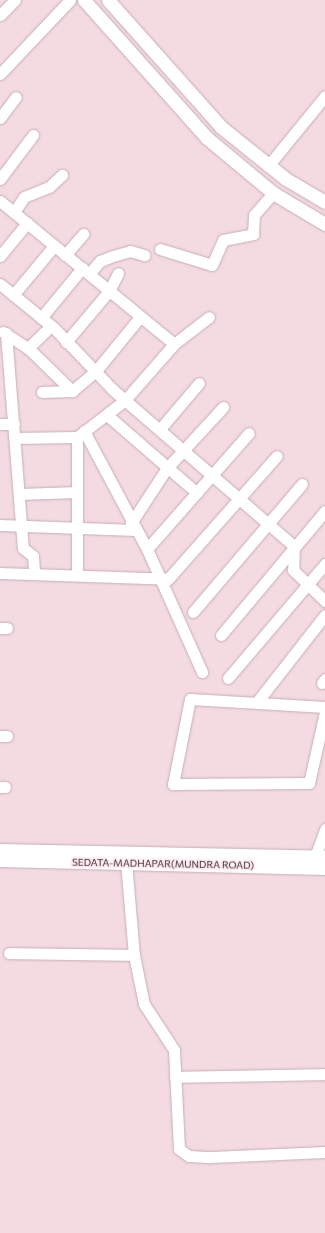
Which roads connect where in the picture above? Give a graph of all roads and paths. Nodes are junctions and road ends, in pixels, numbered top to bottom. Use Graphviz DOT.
graph roads {
  1 [pos="15,0"];
  2 [pos="70,0"];
  3 [pos="84,0"];
  4 [pos="108,0"];
  5 [pos="0,15"];
  6 [pos="0,74"];
  7 [pos="325,96"];
  8 [pos="16,97"];
  9 [pos="0,118"];
  10 [pos="33,135"];
  11 [pos="268,166"];
  12 [pos="62,175"];
  13 [pos="0,179"];
  14 [pos="273,193"];
  15 [pos="0,201"];
  16 [pos="325,202"];
  17 [pos="14,212"];
  18 [pos="27,223"];
  19 [pos="325,224"];
  20 [pos="83,234"];
  21 [pos="54,246"];
  22 [pos="160,250"];
  23 [pos="65,254"];
  24 [pos="144,254"];
  25 [pos="0,256"];
  26 [pos="85,271"];
  27 [pos="118,273"];
  28 [pos="0,284"];
  29 [pos="109,291"];
  30 [pos="13,295"];
  31 [pos="140,317"];
  32 [pos="209,317"];
  33 [pos="41,318"];
  34 [pos="51,326"];
  35 [pos="3,332"];
  36 [pos="66,342"];
  37 [pos="174,344"];
  38 [pos="28,348"];
  39 [pos="95,372"];
  40 [pos="200,382"];
  41 [pos="72,390"];
  42 [pos="42,392"];
  43 [pos="125,400"];
  44 [pos="223,407"];
  45 [pos="107,414"];
  46 [pos="0,424"];
  47 [pos="14,424"];
  48 [pos="160,429"];
  49 [pos="249,433"];
  50 [pos="81,434"];
  51 [pos="15,438"];
  52 [pos="184,450"];
  53 [pos="277,456"];
  54 [pos="167,468"];
  55 [pos="214,475"];
  56 [pos="302,484"];
  57 [pos="77,492"];
  58 [pos="197,493"];
  59 [pos="19,494"];
  60 [pos="241,499"];
  61 [pos="325,511"];
  62 [pos="268,523"];
  63 [pos="0,525"];
  64 [pos="22,525"];
  65 [pos="77,526"];
  66 [pos="133,526"];
  67 [pos="294,546"];
  68 [pos="147,549"];
  69 [pos="325,564"];
  70 [pos="34,572"];
  71 [pos="0,573"];
  72 [pos="77,575"];
  73 [pos="160,579"];
  74 [pos="307,586"];
  75 [pos="325,601"];
  76 [pos="193,612"];
  77 [pos="325,615"];
  78 [pos="221,635"];
  79 [pos="202,672"];
  80 [pos="228,678"];
  81 [pos="257,702"];
  82 [pos="325,707"];
  83 [pos="325,712"];
  84 [pos="325,829"];
  85 [pos="0,850"];
  86 [pos="320,857"];
  87 [pos="0,860"];
  88 [pos="126,862"];
  89 [pos="325,868"];
  90 [pos="9,953"];
  91 [pos="134,955"];
  92 [pos="325,1074"];
  93 [pos="175,1077"];
  94 [pos="325,1152"];
  1 -- 5 [label="street"];
  2 -- 6 [label="street"];
  3 -- 14 [label="main road"];
  4 -- 11 [label="main road"];
  7 -- 11 [label="street"];
  8 -- 9 [label="street"];
  10 -- 13 [label="street"];
  11 -- 16 [label="main road"];
  12 -- 17 [label="street"];
  14 -- 19 [label="main road"];
  14 -- 22 [label="street"];
  15 -- 17 [label="street"];
  17 -- 18 [label="street"];
  18 -- 21 [label="street"];
  18 -- 25 [label="street"];
  20 -- 23 [label="street"];
  21 -- 23 [label="street"];
  21 -- 30 [label="street"];
  23 -- 26 [label="street"];
  24 -- 26 [label="street"];
  26 -- 29 [label="street"];
  26 -- 33 [label="street"];
  27 -- 29 [label="street"];
  28 -- 30 [label="street"];
  29 -- 31 [label="street"];
  29 -- 36 [label="street"];
  30 -- 33 [label="street"];
  31 -- 37 [label="street"];
  31 -- 39 [label="street"];
  32 -- 37 [label="street"];
  33 -- 34 [label="street"];
  34 -- 36 [label="street"];
  34 -- 38 [label="street"];
  35 -- 38 [label="street"];
  35 -- 47 [label="street"];
  36 -- 39 [label="street"];
  37 -- 43 [label="street"];
  38 -- 41 [label="street"];
  39 -- 41 [label="street"];
  39 -- 43 [label="street"];
  40 -- 48 [label="street"];
  41 -- 42 [label="street"];
  43 -- 45 [label="street"];
  43 -- 48 [label="street"];
  44 -- 52 [label="street"];
  45 -- 50 [label="street"];
  45 -- 54 [label="street"];
  46 -- 47 [label="street"];
  47 -- 51 [label="street"];
  48 -- 52 [label="street"];
  49 -- 55 [label="street"];
  50 -- 51 [label="street"];
  50 -- 57 [label="street"];
  50 -- 66 [label="street"];
  51 -- 59 [label="street"];
  52 -- 54 [label="street"];
  52 -- 55 [label="street"];
  53 -- 60 [label="street"];
  54 -- 58 [label="street"];
  54 -- 66 [label="street"];
  55 -- 58 [label="street"];
  55 -- 60 [label="street"];
  56 -- 62 [label="street"];
  57 -- 59 [label="street"];
  57 -- 65 [label="street"];
  58 -- 68 [label="street"];
  59 -- 64 [label="street"];
  60 -- 62 [label="street"];
  60 -- 73 [label="street"];
  61 -- 67 [label="street"];
  62 -- 67 [label="street"];
  62 -- 76 [label="street"];
  63 -- 64 [label="street"];
  64 -- 65 [label="street"];
  64 -- 70 [label="street"];
  65 -- 66 [label="street"];
  65 -- 72 [label="street"];
  66 -- 68 [label="street"];
  67 -- 74 [label="street"];
  67 -- 78 [label="street"];
  68 -- 73 [label="street"];
  69 -- 74 [label="street"];
  70 -- 71 [label="street"];
  70 -- 72 [label="street"];
  72 -- 73 [label="street"];
  73 -- 79 [label="street"];
  74 -- 75 [label="street"];
  74 -- 80 [label="street"];
  77 -- 81 [label="street"];
  81 -- 82 [label="street"];
  81 -- 83 [label="street"];
  84 -- 86 [label="street"];
  85 -- 86 [label="main road, SEDATA-MADHAPAR(MUNDRA ROAD)"];
  87 -- 88 [label="main road, SEDATA-MADHAPAR(MUNDRA ROAD)"];
  88 -- 89 [label="main road, SEDATA-MADHAPAR(MUNDRA ROAD)"];
  88 -- 91 [label="street"];
  90 -- 91 [label="street"];
  91 -- 93 [label="street"];
  92 -- 93 [label="street"];
  93 -- 94 [label="street"];
}
